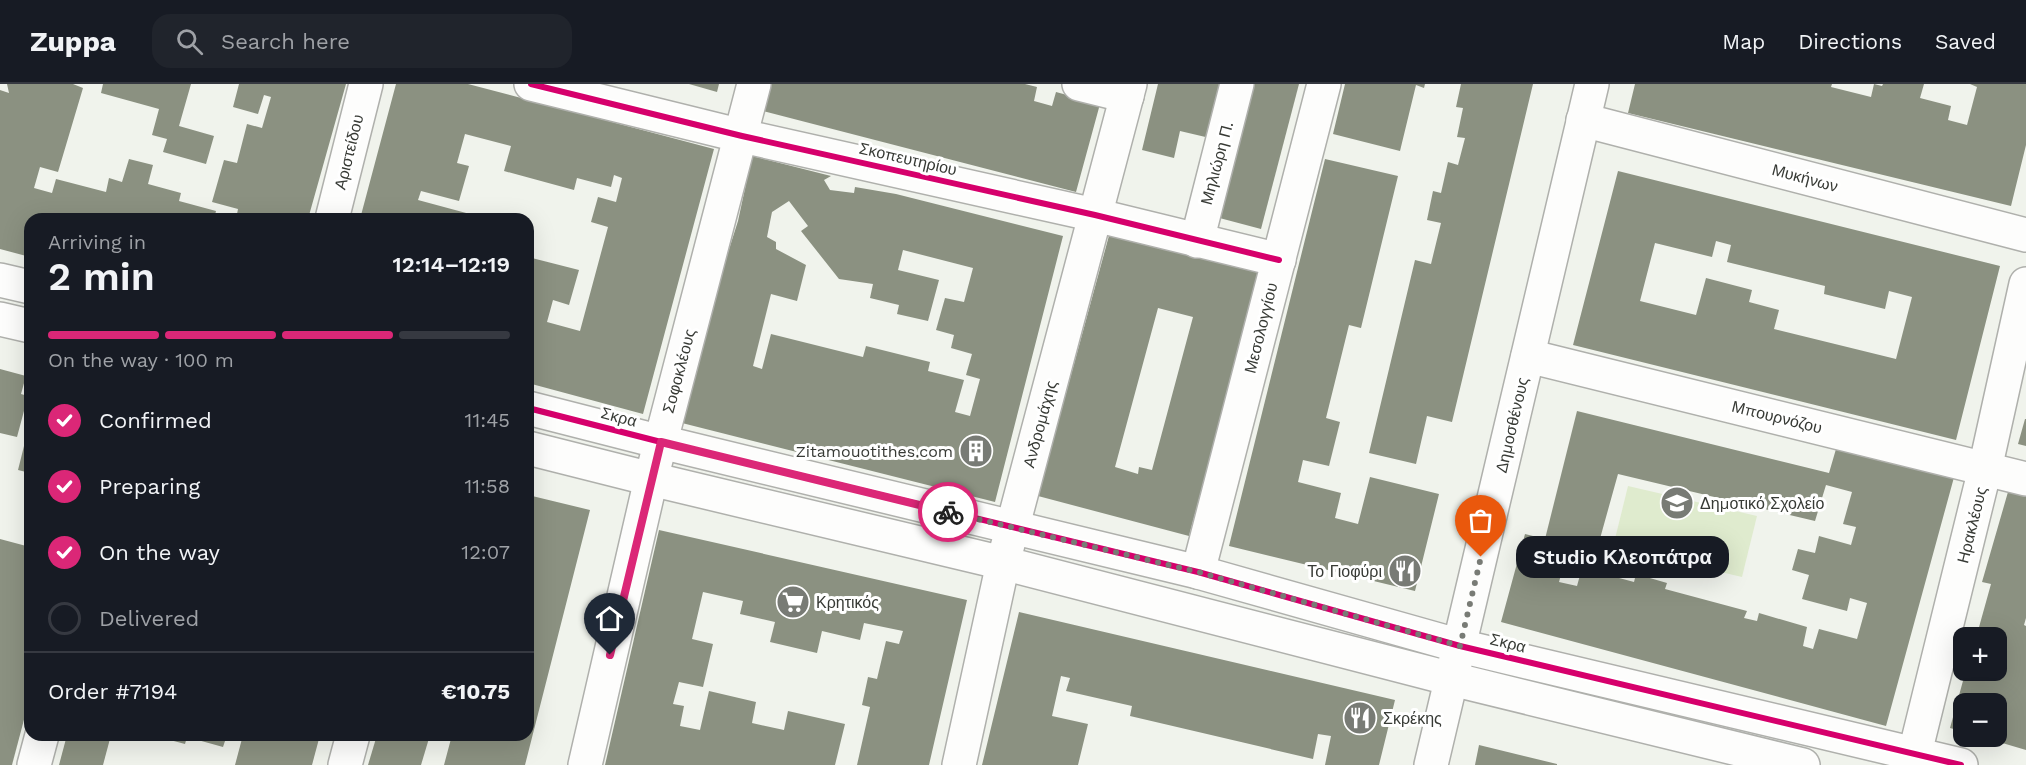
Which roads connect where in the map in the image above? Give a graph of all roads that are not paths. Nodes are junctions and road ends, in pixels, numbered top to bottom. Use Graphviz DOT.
graph roads {
  1 [pos="366,84"];
  2 [pos="531,84"];
  3 [pos="754,84"];
  4 [pos="1080,84"];
  5 [pos="1237,84"];
  6 [pos="1324,84"];
  7 [pos="1592,84"];
  8 [pos="1128,90"];
  9 [pos="1583,120"];
  10 [pos="742,135"];
  11 [pos="334,213"];
  12 [pos="1095,215"];
  13 [pos="2026,236"];
  14 [pos="1197,241"];
  15 [pos="1279,260"];
  16 [pos="0,280"];
  17 [pos="2026,284"];
  18 [pos="24,286"];
  19 [pos="0,319"];
  20 [pos="24,325"];
  21 [pos="1528,356"];
  22 [pos="534,410"];
  23 [pos="661,442"];
  24 [pos="534,450"];
  25 [pos="1985,469"];
  26 [pos="651,479"];
  27 [pos="2026,479"];
  28 [pos="1013,528"];
  29 [pos="1003,563"];
  30 [pos="1198,572"];
  31 [pos="1460,646"];
  32 [pos="1452,679"];
  33 [pos="40,741"];
  34 [pos="351,741"];
  35 [pos="1914,760"];
  36 [pos="34,765"];
  37 [pos="345,765"];
  38 [pos="585,765"];
  39 [pos="959,765"];
  40 [pos="1431,765"];
  41 [pos="1803,765"];
  42 [pos="1961,765"];
  1 -- 11 [label="street, Αριστείδου"];
  2 -- 10 [label="street, Σκοπευτηρίου"];
  3 -- 10 [label="street, Σοφοκλέους"];
  4 -- 8 [label="street"];
  5 -- 14 [label="street, Μηλιώρη Π."];
  6 -- 15 [label="street, Μεσολογγίου"];
  7 -- 9 [label="street, Δημοσθένους"];
  8 -- 12 [label="street, Ανδρομάχης"];
  9 -- 13 [label="street, Μυκήνων"];
  9 -- 21 [label="street, Δημοσθένους"];
  10 -- 12 [label="street, Σκοπευτηρίου"];
  10 -- 23 [label="street, Σοφοκλέους"];
  12 -- 14 [label="street, Σκοπευτηρίου"];
  12 -- 28 [label="street, Ανδρομάχης"];
  14 -- 15 [label="street, Σκοπευτηρίου"];
  15 -- 30 [label="street, Μεσολογγίου"];
  16 -- 18 [label="street"];
  17 -- 25 [label="street, Ηρακλέους"];
  19 -- 20 [label="street"];
  21 -- 25 [label="street, Μπουρνόζου"];
  21 -- 31 [label="street, Δημοσθένους"];
  22 -- 23 [label="street, Σκρα"];
  23 -- 26 [label="street, Σοφοκλέους"];
  23 -- 28 [label="street, Σκρα"];
  24 -- 26 [label="street"];
  25 -- 27 [label="street, Μπουρνόζου"];
  25 -- 35 [label="street, Ηρακλέους"];
  26 -- 29 [label="street"];
  26 -- 38 [label="street, Σοφοκλέους"];
  28 -- 29 [label="street, Ανδρομάχης"];
  28 -- 30 [label="street, Σκρα"];
  29 -- 32 [label="street"];
  29 -- 39 [label="street, Ανδρομάχης"];
  30 -- 31 [label="street, Σκρα"];
  31 -- 32 [label="street, Δημοσθένους"];
  31 -- 35 [label="street, Σκρα"];
  32 -- 40 [label="street, Δημοσθένους"];
  32 -- 41 [label="street"];
  33 -- 36 [label="street"];
  34 -- 37 [label="street"];
  35 -- 42 [label="street, Σκρα"];
}
